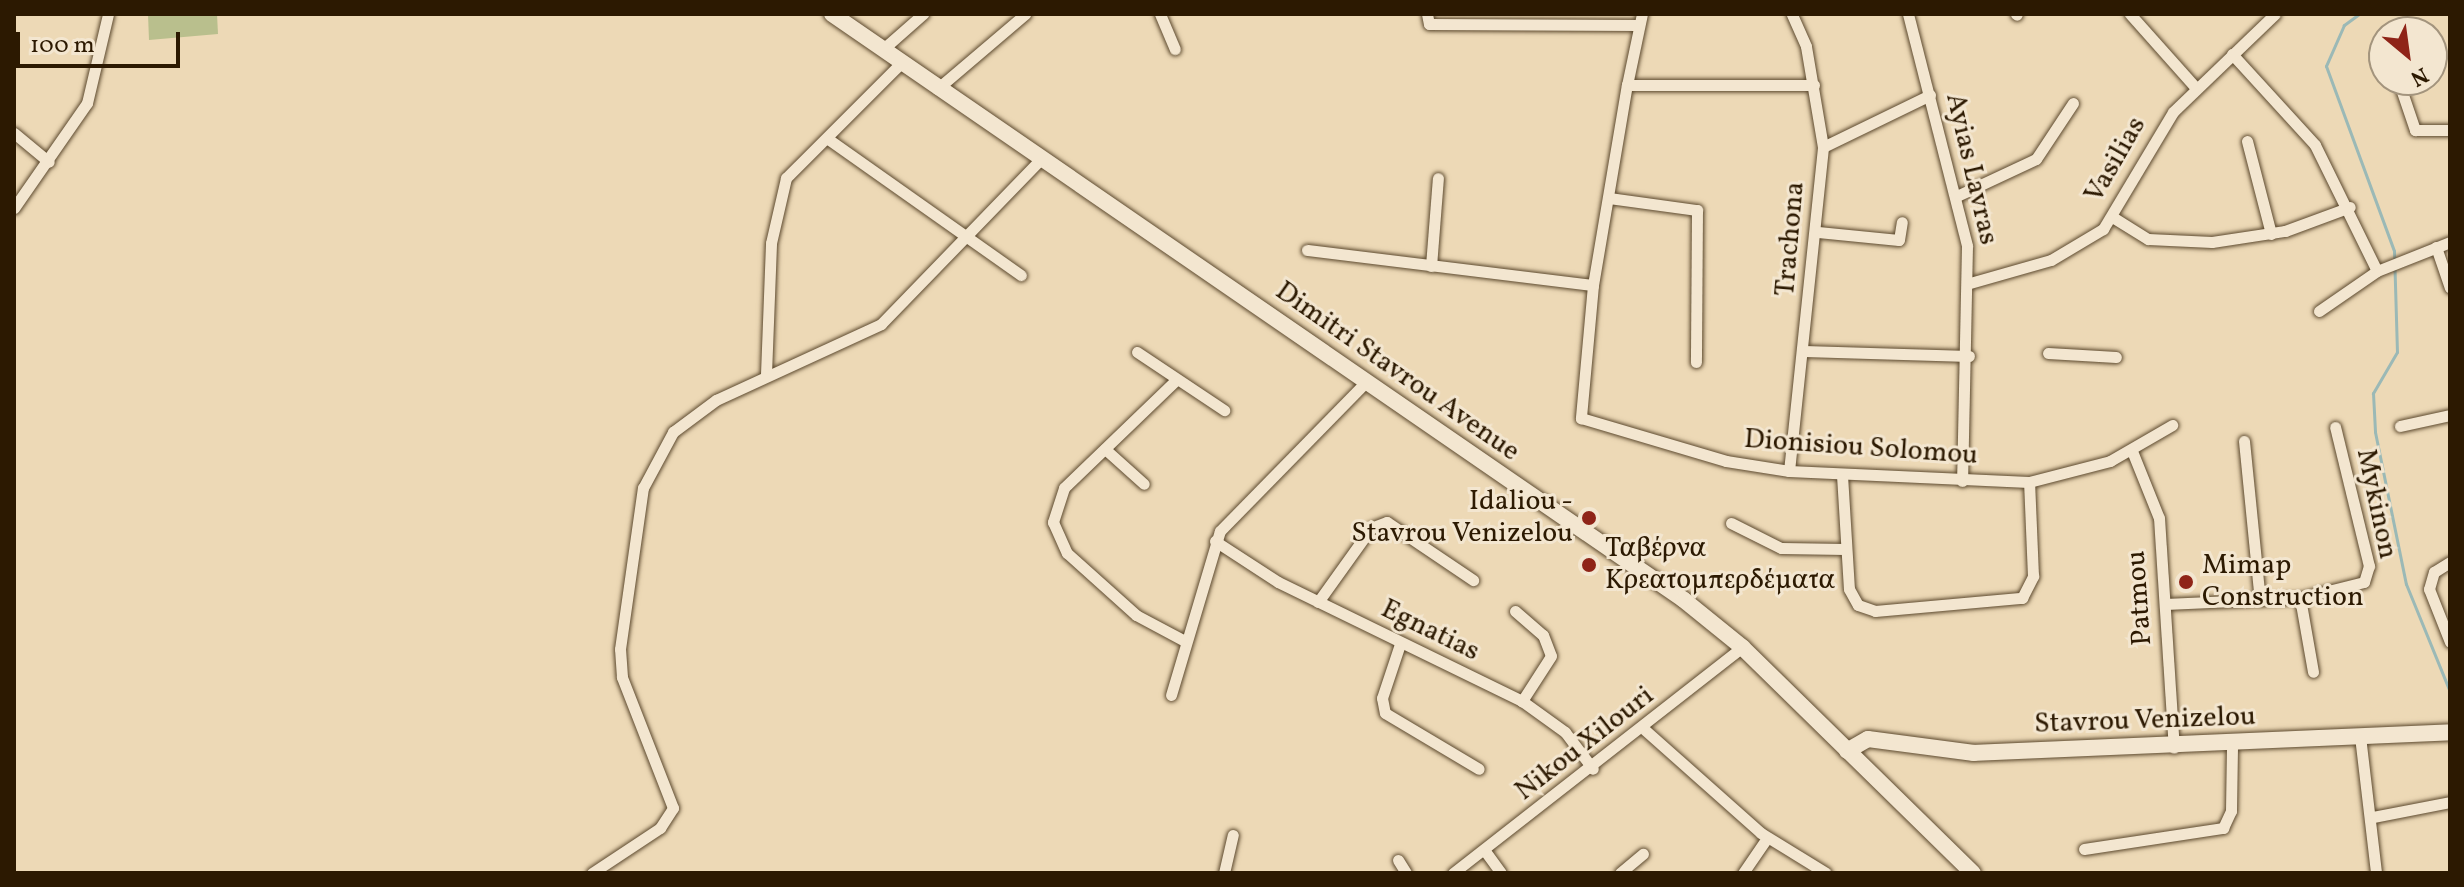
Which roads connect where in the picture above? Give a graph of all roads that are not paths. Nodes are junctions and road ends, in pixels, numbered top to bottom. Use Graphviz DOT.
graph roads {
  1 [pos="108,14"];
  2 [pos="832,14"];
  3 [pos="923,14"];
  4 [pos="1025,14"];
  5 [pos="1160,14"];
  6 [pos="1427,14"];
  7 [pos="1792,14"];
  8 [pos="1908,14"];
  9 [pos="2130,14"];
  10 [pos="2275,14"];
  11 [pos="1558,19"];
  12 [pos="1640,19"];
  13 [pos="1175,49"];
  14 [pos="882,50"];
  15 [pos="2232,54"];
  16 [pos="901,63"];
  17 [pos="1627,85"];
  18 [pos="1814,85"];
  19 [pos="2195,87"];
  20 [pos="937,89"];
  21 [pos="1930,95"];
  22 [pos="2403,96"];
  23 [pos="2073,103"];
  24 [pos="2450,130"];
  25 [pos="14,133"];
  26 [pos="828,139"];
  27 [pos="2247,141"];
  28 [pos="1823,147"];
  29 [pos="1043,157"];
  30 [pos="49,162"];
  31 [pos="1438,178"];
  32 [pos="1959,195"];
  33 [pos="1609,198"];
  34 [pos="2350,207"];
  35 [pos="14,208"];
  36 [pos="2114,218"];
  37 [pos="1902,222"];
  38 [pos="1818,232"];
  39 [pos="961,233"];
  40 [pos="2271,234"];
  41 [pos="2450,242"];
  42 [pos="2436,247"];
  43 [pos="1307,250"];
  44 [pos="1431,266"];
  45 [pos="2382,268"];
  46 [pos="1021,275"];
  47 [pos="1970,283"];
  48 [pos="1593,285"];
  49 [pos="2450,288"];
  50 [pos="2319,311"];
  51 [pos="1804,351"];
  52 [pos="1137,352"];
  53 [pos="2048,353"];
  54 [pos="1969,356"];
  55 [pos="2116,357"];
  56 [pos="1696,362"];
  57 [pos="766,374"];
  58 [pos="1175,381"];
  59 [pos="1365,383"];
  60 [pos="1224,410"];
  61 [pos="2450,415"];
  62 [pos="2172,425"];
  63 [pos="2400,426"];
  64 [pos="2335,427"];
  65 [pos="2244,441"];
  66 [pos="1105,449"];
  67 [pos="2132,451"];
  68 [pos="1789,471"];
  69 [pos="1842,475"];
  70 [pos="1962,481"];
  71 [pos="2029,482"];
  72 [pos="1144,484"];
  73 [pos="1731,523"];
  74 [pos="1215,541"];
  75 [pos="1845,549"];
  76 [pos="2450,562"];
  77 [pos="1473,580"];
  78 [pos="2300,598"];
  79 [pos="2260,600"];
  80 [pos="1318,602"];
  81 [pos="2165,604"];
  82 [pos="1515,611"];
  83 [pos="1185,641"];
  84 [pos="2450,642"];
  85 [pos="1400,644"];
  86 [pos="1742,647"];
  87 [pos="2313,672"];
  88 [pos="1171,695"];
  89 [pos="1522,701"];
  90 [pos="1645,730"];
  91 [pos="2450,732"];
  92 [pos="2360,736"];
  93 [pos="2232,746"];
  94 [pos="2174,748"];
  95 [pos="1847,751"];
  96 [pos="1479,769"];
  97 [pos="1593,769"];
  98 [pos="2450,802"];
  99 [pos="2373,817"];
  100 [pos="1233,835"];
  101 [pos="1767,838"];
  102 [pos="2084,849"];
  103 [pos="1485,851"];
  104 [pos="1643,854"];
  105 [pos="1398,860"];
  106 [pos="1226,872"];
  107 [pos="592,873"];
  108 [pos="1406,873"];
  109 [pos="1453,873"];
  110 [pos="1501,873"];
  111 [pos="1620,873"];
  112 [pos="1743,873"];
  113 [pos="1826,873"];
  114 [pos="1973,873"];
  115 [pos="2376,873"];
  1 -- 30 [label="street"];
  2 -- 14 [label="main road, Dimitri Stavrou Avenue"];
  3 -- 14 [label="street"];
  4 -- 20 [label="street"];
  5 -- 13 [label="street"];
  6 -- 11 [label="street"];
  7 -- 18 [label="street, Trachona"];
  8 -- 21 [label="street, Ayias Lavras"];
  9 -- 19 [label="street"];
  10 -- 15 [label="street, Vasilias"];
  11 -- 12 [label="street"];
  12 -- 17 [label="street, Dionisiou Solomou"];
  14 -- 16 [label="main road, Dimitri Stavrou Avenue"];
  15 -- 19 [label="street, Vasilias"];
  15 -- 34 [label="street"];
  16 -- 20 [label="main road, Dimitri Stavrou Avenue"];
  16 -- 26 [label="street"];
  17 -- 18 [label="street"];
  17 -- 33 [label="street, Dionisiou Solomou"];
  18 -- 28 [label="street, Trachona"];
  19 -- 36 [label="street, Vasilias"];
  20 -- 29 [label="main road, Dimitri Stavrou Avenue"];
  21 -- 28 [label="street"];
  21 -- 32 [label="street, Ayias Lavras"];
  22 -- 24 [label="street"];
  23 -- 32 [label="street"];
  25 -- 30 [label="street"];
  26 -- 39 [label="street"];
  26 -- 57 [label="street"];
  27 -- 40 [label="street"];
  28 -- 38 [label="street, Trachona"];
  29 -- 39 [label="street"];
  29 -- 59 [label="main road, Dimitri Stavrou Avenue"];
  30 -- 35 [label="street"];
  31 -- 44 [label="street"];
  32 -- 47 [label="street, Ayias Lavras"];
  33 -- 48 [label="street, Dionisiou Solomou"];
  33 -- 56 [label="street"];
  34 -- 40 [label="street"];
  34 -- 45 [label="street"];
  36 -- 40 [label="street"];
  36 -- 47 [label="street, Vasilias"];
  37 -- 38 [label="street"];
  38 -- 51 [label="street, Trachona"];
  39 -- 46 [label="street"];
  39 -- 57 [label="street"];
  41 -- 42 [label="street"];
  42 -- 45 [label="street"];
  42 -- 49 [label="street"];
  43 -- 44 [label="street"];
  44 -- 48 [label="street"];
  45 -- 50 [label="street"];
  47 -- 54 [label="street, Ayias Lavras"];
  48 -- 68 [label="street, Dionisiou Solomou"];
  51 -- 54 [label="street"];
  51 -- 68 [label="street, Trachona"];
  52 -- 58 [label="street"];
  53 -- 55 [label="street"];
  54 -- 70 [label="street, Ayias Lavras"];
  57 -- 107 [label="street"];
  58 -- 60 [label="street"];
  58 -- 66 [label="street"];
  59 -- 74 [label="street"];
  59 -- 86 [label="main road, Dimitri Stavrou Avenue"];
  61 -- 63 [label="street"];
  62 -- 67 [label="street, Dionisiou Solomou"];
  64 -- 78 [label="street, Mykinon"];
  65 -- 79 [label="street"];
  66 -- 72 [label="street"];
  66 -- 83 [label="street"];
  67 -- 71 [label="street, Dionisiou Solomou"];
  67 -- 81 [label="street, Patmou"];
  68 -- 69 [label="street, Dionisiou Solomou"];
  69 -- 70 [label="street, Dionisiou Solomou"];
  69 -- 75 [label="street"];
  70 -- 71 [label="street, Dionisiou Solomou"];
  71 -- 75 [label="street"];
  73 -- 75 [label="street"];
  74 -- 80 [label="street, Egnatias"];
  74 -- 83 [label="street"];
  76 -- 84 [label="street"];
  77 -- 80 [label="street"];
  78 -- 79 [label="street, Mykinon"];
  78 -- 87 [label="street"];
  79 -- 81 [label="street, Mykinon"];
  80 -- 85 [label="street, Egnatias"];
  81 -- 94 [label="street, Patmou"];
  82 -- 89 [label="street, Egnatias"];
  83 -- 88 [label="street"];
  85 -- 89 [label="street, Egnatias"];
  85 -- 96 [label="street"];
  86 -- 90 [label="street, Nikou Xilouri"];
  86 -- 95 [label="main road, Dimitri Stavrou Avenue"];
  89 -- 97 [label="street, Egnatias"];
  90 -- 97 [label="street, Nikou Xilouri"];
  90 -- 101 [label="street"];
  91 -- 92 [label="main road, Stavrou Venizelou"];
  92 -- 93 [label="main road, Stavrou Venizelou"];
  92 -- 99 [label="street"];
  93 -- 94 [label="main road, Stavrou Venizelou"];
  93 -- 102 [label="street"];
  94 -- 95 [label="main road, Stavrou Venizelou"];
  95 -- 114 [label="main road, Dimitri Stavrou Avenue"];
  97 -- 103 [label="street, Nikou Xilouri"];
  98 -- 99 [label="street"];
  99 -- 115 [label="street"];
  100 -- 106 [label="street"];
  101 -- 112 [label="street"];
  101 -- 113 [label="street"];
  103 -- 109 [label="street, Nikou Xilouri"];
  103 -- 110 [label="street"];
  104 -- 111 [label="street"];
  105 -- 108 [label="street"];
}
